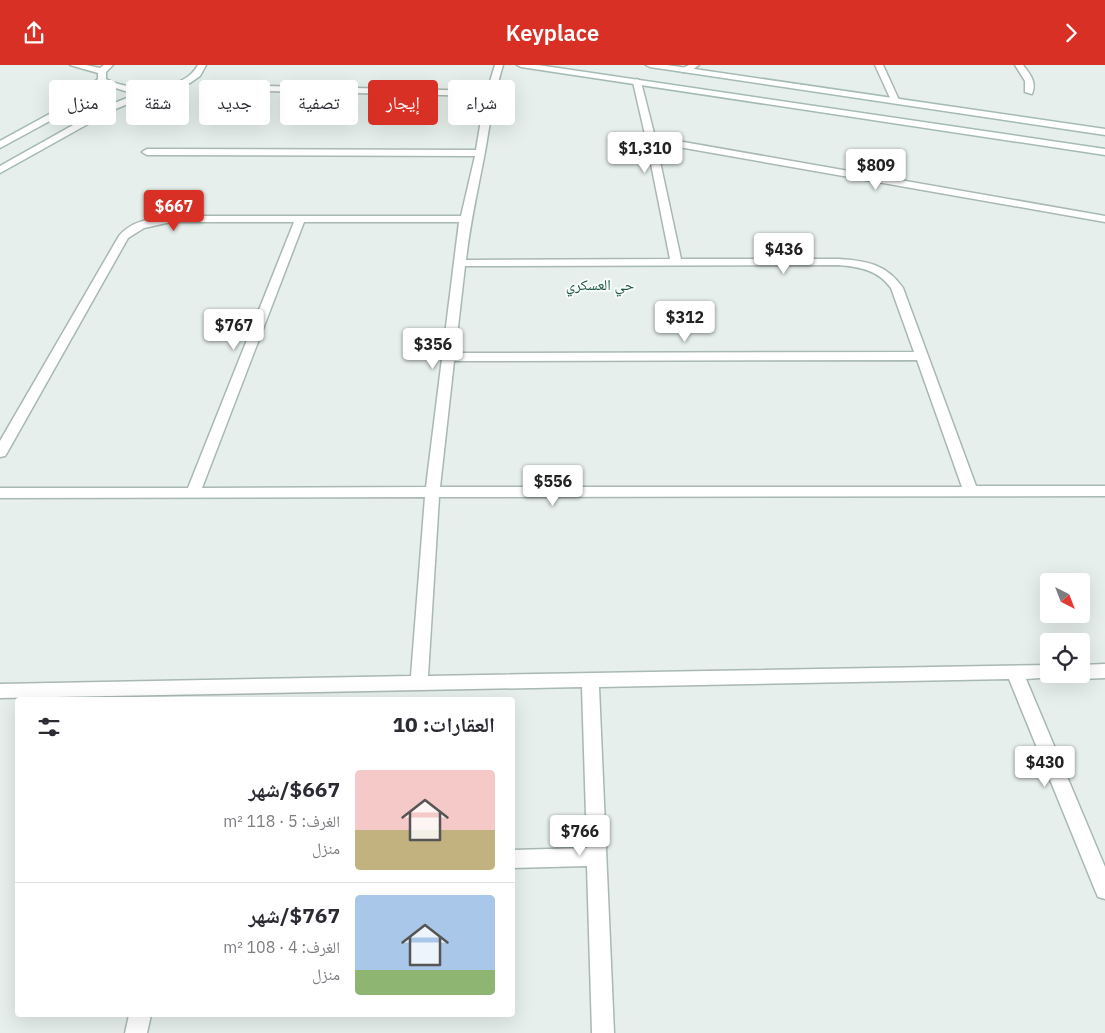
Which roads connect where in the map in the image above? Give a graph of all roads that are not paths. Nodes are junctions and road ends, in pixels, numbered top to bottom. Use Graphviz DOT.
graph roads {
  1 [pos="74,65"];
  2 [pos="109,65"];
  3 [pos="202,65"];
  4 [pos="214,65"];
  5 [pos="499,65"];
  6 [pos="521,65"];
  7 [pos="650,65"];
  8 [pos="695,65"];
  9 [pos="879,65"];
  10 [pos="1018,65"];
  11 [pos="686,70"];
  12 [pos="198,74"];
  13 [pos="102,76"];
  14 [pos="187,80"];
  15 [pos="494,80"];
  16 [pos="637,82"];
  17 [pos="270,88"];
  18 [pos="126,89"];
  19 [pos="1029,92"];
  20 [pos="448,93"];
  21 [pos="896,100"];
  22 [pos="126,102"];
  23 [pos="485,125"];
  24 [pos="1105,132"];
  25 [pos="651,139"];
  26 [pos="0,145"];
  27 [pos="147,152"];
  28 [pos="480,153"];
  29 [pos="1105,153"];
  30 [pos="0,170"];
  31 [pos="300,219"];
  32 [pos="465,219"];
  33 [pos="1105,219"];
  34 [pos="676,261"];
  35 [pos="460,263"];
  36 [pos="448,357"];
  37 [pos="922,357"];
  38 [pos="0,453"];
  39 [pos="1105,491"];
  40 [pos="971,492"];
  41 [pos="0,493"];
  42 [pos="193,493"];
  43 [pos="432,493"];
  44 [pos="1105,671"];
  45 [pos="1040,672"];
  46 [pos="1090,672"];
  47 [pos="1015,673"];
  48 [pos="590,680"];
  49 [pos="420,683"];
  50 [pos="0,691"];
  51 [pos="222,694"];
  52 [pos="597,857"];
  53 [pos="515,859"];
  54 [pos="1105,890"];
  55 [pos="140,1017"];
  56 [pos="136,1033"];
  57 [pos="603,1033"];
  1 -- 13 [label="street"];
  2 -- 13 [label="street"];
  3 -- 12 [label="street"];
  4 -- 12 [label="street"];
  5 -- 15 [label="street"];
  6 -- 16 [label="street"];
  7 -- 11 [label="street"];
  8 -- 11 [label="street"];
  9 -- 21 [label="street"];
  10 -- 19 [label="street"];
  11 -- 21 [label="street"];
  12 -- 14 [label="street"];
  13 -- 18 [label="street"];
  13 -- 26 [label="street"];
  16 -- 25 [label="street"];
  16 -- 29 [label="street"];
  17 -- 20 [label="street"];
  21 -- 24 [label="street"];
  22 -- 30 [label="street"];
  23 -- 28 [label="street"];
  25 -- 33 [label="street"];
  25 -- 34 [label="street"];
  27 -- 28 [label="street"];
  28 -- 32 [label="street"];
  31 -- 32 [label="street"];
  31 -- 38 [label="street"];
  31 -- 42 [label="street"];
  32 -- 35 [label="street"];
  34 -- 35 [label="street"];
  34 -- 37 [label="street"];
  35 -- 36 [label="street"];
  36 -- 37 [label="street"];
  36 -- 43 [label="street"];
  37 -- 40 [label="street"];
  39 -- 40 [label="street"];
  40 -- 43 [label="street"];
  41 -- 42 [label="street"];
  42 -- 43 [label="street"];
  43 -- 49 [label="street"];
  44 -- 46 [label="street"];
  45 -- 47 [label="street"];
  47 -- 48 [label="street"];
  47 -- 54 [label="street"];
  48 -- 49 [label="street"];
  48 -- 52 [label="street"];
  49 -- 51 [label="street"];
  50 -- 51 [label="street"];
  52 -- 53 [label="street"];
  52 -- 57 [label="street"];
  55 -- 56 [label="street"];
}
